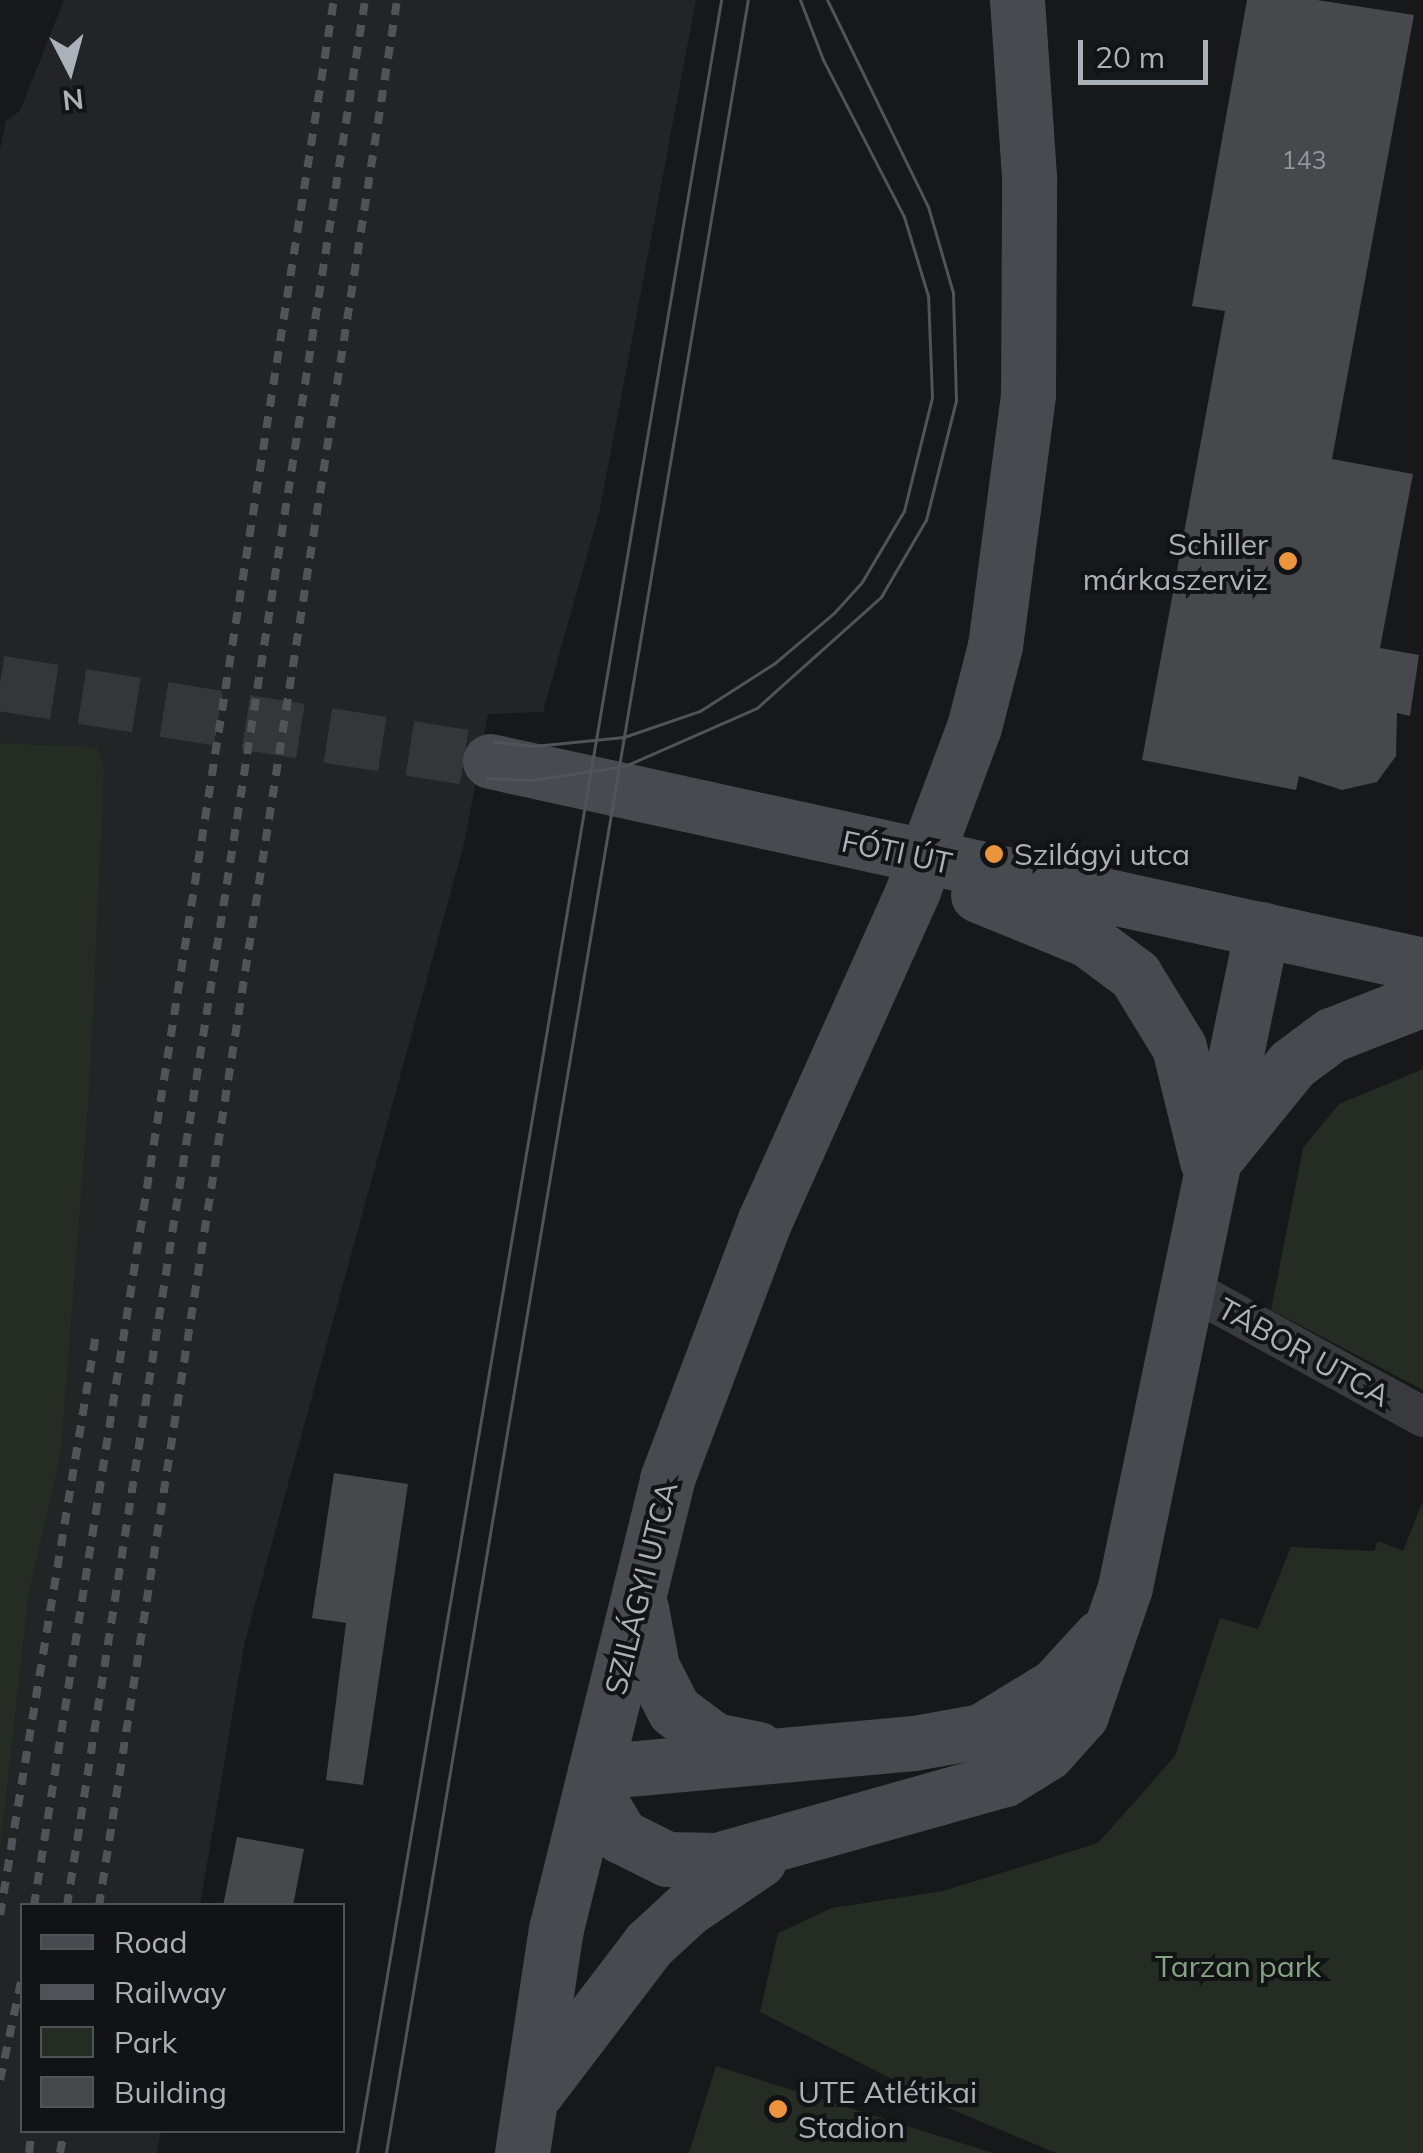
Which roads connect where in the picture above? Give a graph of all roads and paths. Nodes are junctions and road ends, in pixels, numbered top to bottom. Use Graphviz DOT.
graph roads {
  1 [pos="1016,0"];
  2 [pos="490,761"];
  3 [pos="860,845"];
  4 [pos="1262,929"];
  5 [pos="1423,965"];
  6 [pos="1423,999"];
  7 [pos="1209,1168"];
  8 [pos="1185,1286"];
  9 [pos="1423,1417"];
  10 [pos="639,1600"];
  11 [pos="1117,1618"];
  12 [pos="817,1751"];
  13 [pos="595,1772"];
  14 [pos="784,1846"];
  15 [pos="526,2128"];
  1 -- 10 [label="street, SZILÁGYI UTCA, bridge"];
  2 -- 3 [label="street, FÓTI ÚT"];
  3 -- 4 [label="street, FÓTI ÚT"];
  3 -- 7 [label="street"];
  4 -- 5 [label="street, FÓTI ÚT"];
  4 -- 7 [label="street"];
  6 -- 7 [label="street"];
  7 -- 8 [label="street"];
  8 -- 9 [label="street, TÁBOR UTCA"];
  8 -- 11 [label="street"];
  10 -- 12 [label="street"];
  10 -- 13 [label="street, SZILÁGYI UTCA"];
  11 -- 12 [label="street"];
  11 -- 14 [label="street"];
  12 -- 13 [label="street"];
  13 -- 14 [label="street"];
  13 -- 15 [label="street, SZILÁGYI UTCA"];
  14 -- 15 [label="street"];
}
